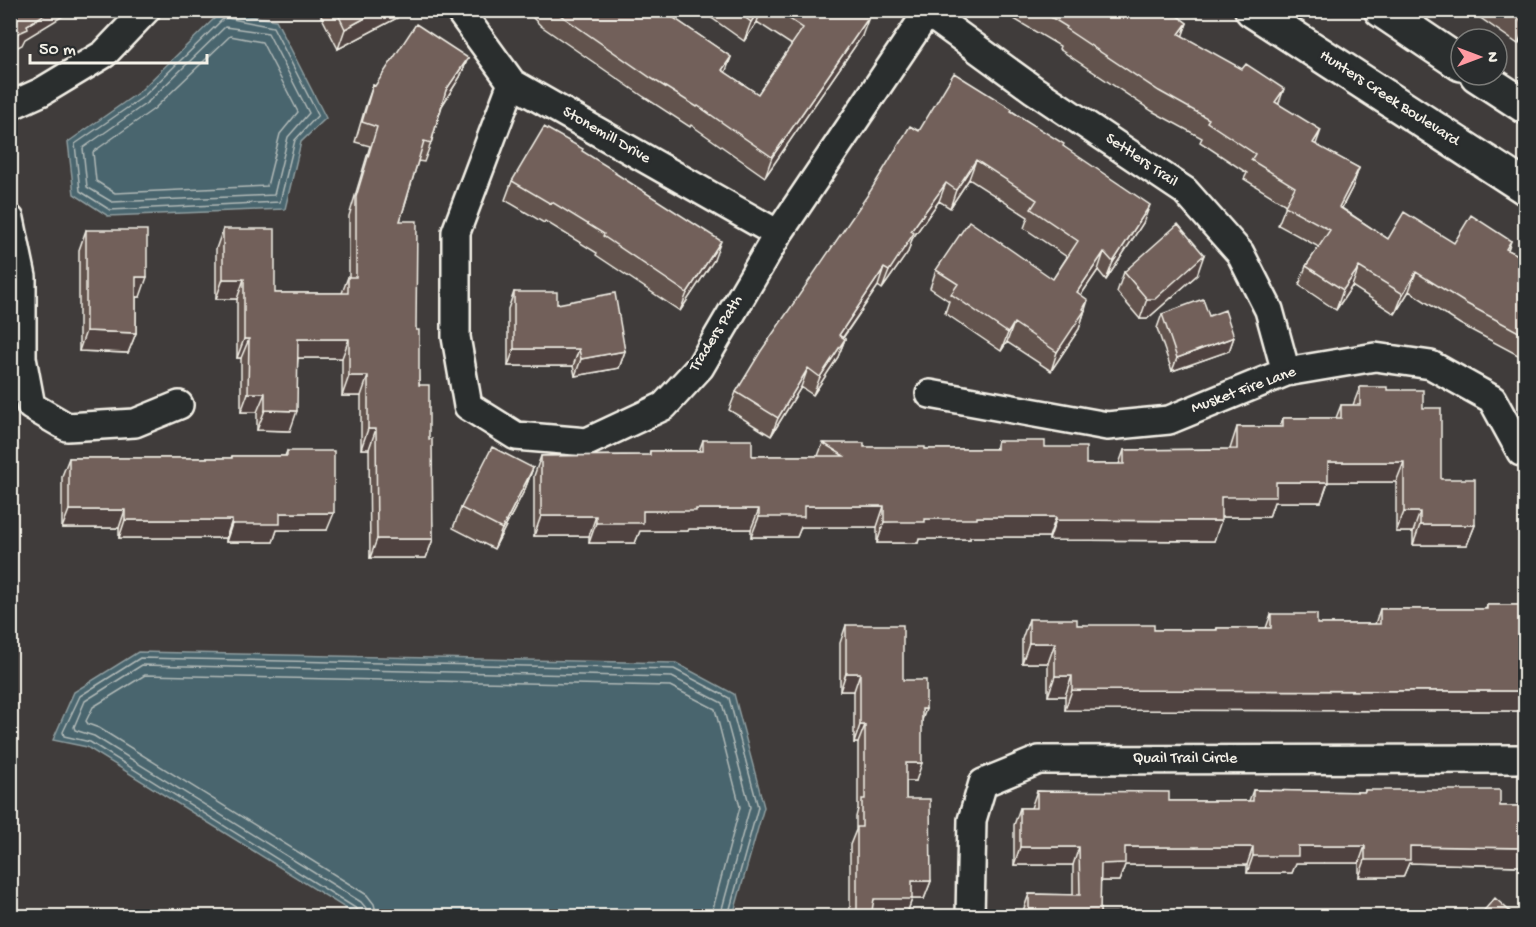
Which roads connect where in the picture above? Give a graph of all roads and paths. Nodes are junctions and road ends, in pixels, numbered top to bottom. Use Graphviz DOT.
graph roads {
  1 [pos="147,10"];
  2 [pos="459,10"];
  3 [pos="1252,10"];
  4 [pos="1381,10"];
  5 [pos="929,11"];
  6 [pos="1449,56"];
  7 [pos="512,83"];
  8 [pos="1495,87"];
  9 [pos="10,106"];
  10 [pos="1526,107"];
  11 [pos="1526,188"];
  12 [pos="10,219"];
  13 [pos="778,234"];
  14 [pos="1286,372"];
  15 [pos="930,394"];
  16 [pos="179,405"];
  17 [pos="1521,452"];
  18 [pos="1526,759"];
  19 [pos="970,916"];
  1 -- 9 [label="street"];
  2 -- 7 [label="street, Stonemill Drive"];
  3 -- 11 [label="street, Hunters Creek Boulevard"];
  4 -- 6 [label="street"];
  5 -- 13 [label="street, Traders Path"];
  5 -- 14 [label="street, Settlers Trail"];
  7 -- 13 [label="street, Stonemill Drive"];
  7 -- 13 [label="street, Traders Path"];
  8 -- 10 [label="street"];
  12 -- 16 [label="street"];
  14 -- 15 [label="street, Musket Fire Lane"];
  14 -- 17 [label="street, Musket Fire Lane"];
  18 -- 19 [label="street, Quail Trail Circle"];
}
